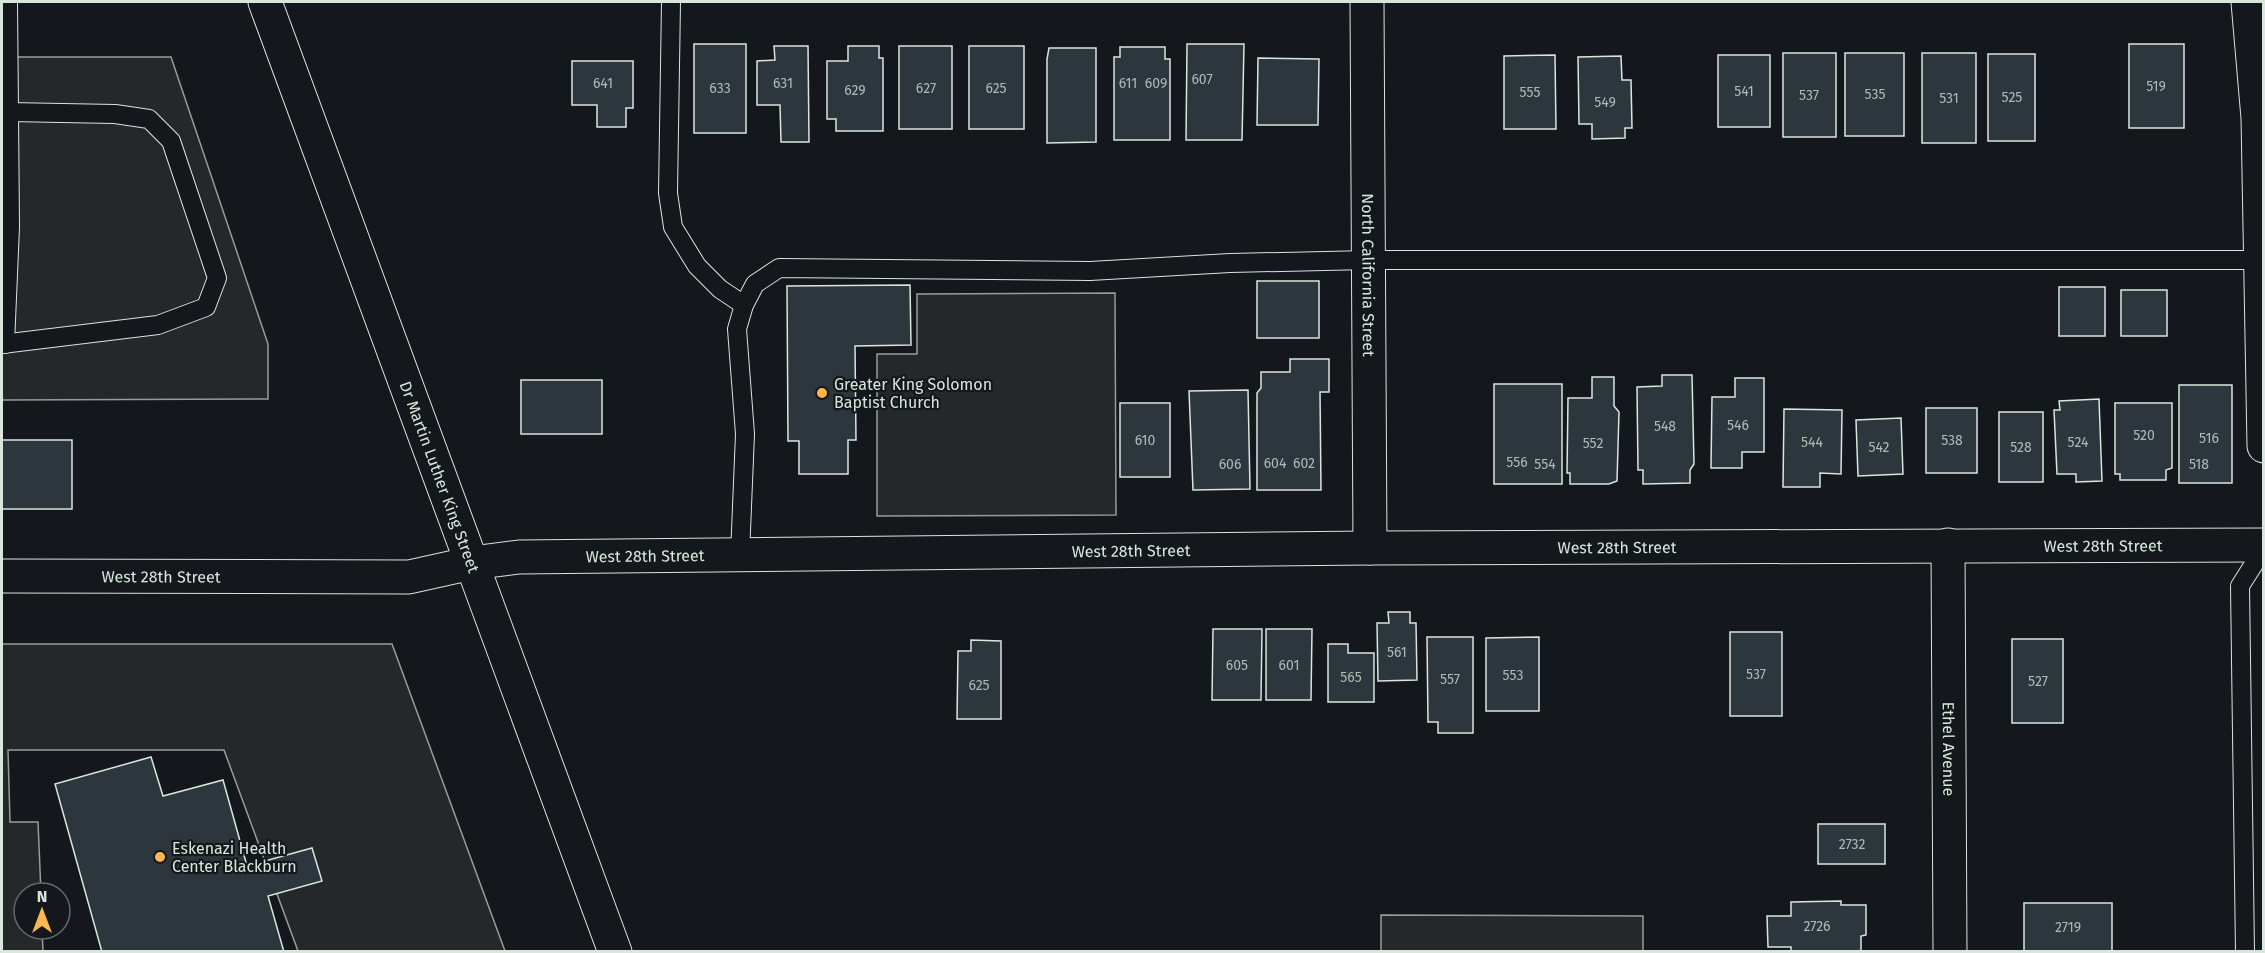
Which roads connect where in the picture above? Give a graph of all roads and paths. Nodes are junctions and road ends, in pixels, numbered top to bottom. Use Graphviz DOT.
graph roads {
  1 [pos="8,2"];
  2 [pos="265,2"];
  3 [pos="671,2"];
  4 [pos="1368,2"];
  5 [pos="2248,2"];
  6 [pos="9,112"];
  7 [pos="1369,260"];
  8 [pos="2261,260"];
  9 [pos="744,305"];
  10 [pos="3,344"];
  11 [pos="2264,446"];
  12 [pos="1948,545"];
  13 [pos="2264,546"];
  14 [pos="1370,548"];
  15 [pos="740,555"];
  16 [pos="472,563"];
  17 [pos="2,576"];
  18 [pos="615,951"];
  19 [pos="1950,951"];
  20 [pos="2245,951"];
  1 -- 6 [label="lane"];
  2 -- 16 [label="street, Dr Martin Luther King Street"];
  3 -- 9 [label="lane"];
  4 -- 7 [label="street, North California Street"];
  5 -- 8 [label="street"];
  6 -- 10 [label="lane"];
  6 -- 10 [label="lane"];
  7 -- 8 [label="lane"];
  7 -- 9 [label="lane"];
  7 -- 14 [label="street, North California Street"];
  8 -- 11 [label="street"];
  9 -- 15 [label="lane"];
  12 -- 13 [label="street, West 28th Street"];
  12 -- 14 [label="street, West 28th Street"];
  12 -- 19 [label="street, Ethel Avenue"];
  13 -- 20 [label="lane"];
  14 -- 15 [label="street, West 28th Street"];
  15 -- 16 [label="street, West 28th Street"];
  16 -- 17 [label="street, West 28th Street"];
  16 -- 18 [label="street, Dr Martin Luther King Street"];
}
